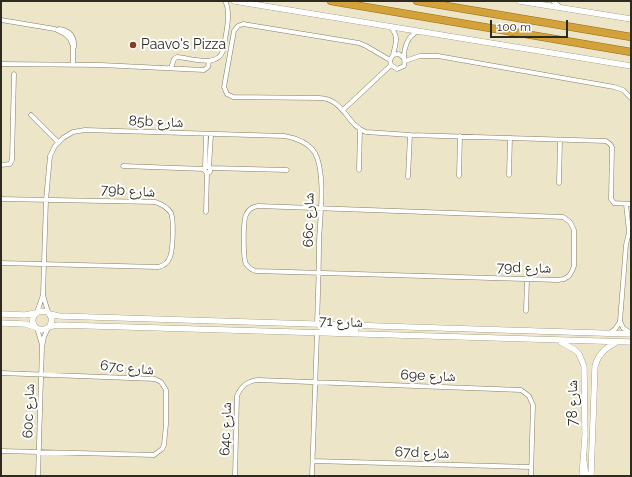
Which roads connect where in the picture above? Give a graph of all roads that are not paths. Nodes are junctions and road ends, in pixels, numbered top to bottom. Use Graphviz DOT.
graph roads {
  1 [pos="225,1"];
  2 [pos="234,1"];
  3 [pos="331,1"];
  4 [pos="417,1"];
  5 [pos="519,1"];
  6 [pos="553,1"];
  7 [pos="561,8"];
  8 [pos="631,19"];
  9 [pos="1,20"];
  10 [pos="390,27"];
  11 [pos="417,32"];
  12 [pos="631,37"];
  13 [pos="631,52"];
  14 [pos="395,55"];
  15 [pos="405,59"];
  16 [pos="209,61"];
  17 [pos="390,63"];
  18 [pos="1,64"];
  19 [pos="73,65"];
  20 [pos="631,66"];
  21 [pos="171,68"];
  22 [pos="14,74"];
  23 [pos="631,98"];
  24 [pos="343,110"];
  25 [pos="31,115"];
  26 [pos="360,129"];
  27 [pos="208,134"];
  28 [pos="410,135"];
  29 [pos="284,136"];
  30 [pos="460,136"];
  31 [pos="510,138"];
  32 [pos="560,140"];
  33 [pos="58,142"];
  34 [pos="1,165"];
  35 [pos="123,166"];
  36 [pos="207,169"];
  37 [pos="287,170"];
  38 [pos="359,170"];
  39 [pos="509,175"];
  40 [pos="459,176"];
  41 [pos="408,177"];
  42 [pos="559,183"];
  43 [pos="1,199"];
  44 [pos="46,200"];
  45 [pos="626,204"];
  46 [pos="631,204"];
  47 [pos="321,208"];
  48 [pos="206,212"];
  49 [pos="631,224"];
  50 [pos="628,232"];
  51 [pos="1,264"];
  52 [pos="44,265"];
  53 [pos="319,273"];
  54 [pos="527,279"];
  55 [pos="43,295"];
  56 [pos="526,311"];
  57 [pos="36,312"];
  58 [pos="49,313"];
  59 [pos="1,314"];
  60 [pos="620,321"];
  61 [pos="1,323"];
  62 [pos="317,324"];
  63 [pos="356,325"];
  64 [pos="36,327"];
  65 [pos="49,327"];
  66 [pos="317,333"];
  67 [pos="610,333"];
  68 [pos="631,334"];
  69 [pos="560,341"];
  70 [pos="616,342"];
  71 [pos="631,342"];
  72 [pos="42,347"];
  73 [pos="1,373"];
  74 [pos="41,374"];
  75 [pos="315,383"];
  76 [pos="1,451"];
  77 [pos="38,452"];
  78 [pos="582,458"];
  79 [pos="313,461"];
  80 [pos="531,467"];
  81 [pos="38,476"];
  82 [pos="235,476"];
  83 [pos="312,476"];
  84 [pos="531,476"];
  85 [pos="582,476"];
  86 [pos="586,476"];
  87 [pos="591,476"];
  1 -- 16 [label="street"];
  2 -- 10 [label="street"];
  3 -- 13 [label="highway"];
  4 -- 12 [label="highway"];
  5 -- 7 [label="street"];
  6 -- 7 [label="street"];
  7 -- 8 [label="street"];
  9 -- 19 [label="street"];
  10 -- 11 [label="street"];
  10 -- 14 [label="street"];
  11 -- 15 [label="street"];
  11 -- 20 [label="street"];
  14 -- 15 [label="street"];
  14 -- 17 [label="street"];
  15 -- 17 [label="street"];
  15 -- 23 [label="street"];
  16 -- 21 [label="street"];
  16 -- 21 [label="street"];
  17 -- 24 [label="street"];
  17 -- 24 [label="street"];
  18 -- 19 [label="street"];
  19 -- 21 [label="street"];
  22 -- 34 [label="street"];
  24 -- 26 [label="street"];
  25 -- 33 [label="street"];
  26 -- 28 [label="street"];
  26 -- 38 [label="street"];
  27 -- 29 [label="street, 85b شارع"];
  27 -- 33 [label="street, 85b شارع"];
  27 -- 36 [label="street"];
  28 -- 30 [label="street"];
  28 -- 41 [label="street"];
  29 -- 47 [label="street, 66c شارع"];
  30 -- 31 [label="street"];
  30 -- 40 [label="street"];
  31 -- 32 [label="street"];
  31 -- 39 [label="street"];
  32 -- 42 [label="street"];
  32 -- 45 [label="street"];
  33 -- 44 [label="street"];
  35 -- 36 [label="street"];
  36 -- 37 [label="street"];
  36 -- 48 [label="street"];
  43 -- 44 [label="street, 79b شارع"];
  44 -- 52 [label="street"];
  44 -- 52 [label="street, 79b شارع"];
  45 -- 46 [label="street"];
  45 -- 50 [label="street"];
  47 -- 53 [label="street, 66c شارع"];
  47 -- 53 [label="street, 79d شارع"];
  47 -- 54 [label="street, 79d شارع"];
  49 -- 50 [label="street"];
  50 -- 60 [label="street"];
  51 -- 52 [label="street, 79b شارع"];
  52 -- 55 [label="street"];
  53 -- 54 [label="street, 79d شارع"];
  53 -- 62 [label="street, 66c شارع"];
  54 -- 56 [label="street"];
  55 -- 57 [label="street"];
  55 -- 58 [label="street"];
  57 -- 58 [label="street"];
  57 -- 59 [label="street"];
  57 -- 64 [label="street"];
  58 -- 62 [label="street, شارع 71"];
  58 -- 65 [label="street"];
  60 -- 67 [label="street"];
  60 -- 68 [label="street"];
  61 -- 64 [label="street"];
  62 -- 63 [label="street, شارع 71"];
  63 -- 66 [label="street"];
  63 -- 67 [label="street, شارع 71"];
  64 -- 65 [label="street"];
  64 -- 72 [label="street, 60c شارع"];
  65 -- 66 [label="street, شارع 71"];
  65 -- 72 [label="street, 60c شارع"];
  66 -- 69 [label="street, شارع 71"];
  66 -- 75 [label="street"];
  67 -- 68 [label="street, شارع 71"];
  69 -- 70 [label="street, شارع 71"];
  69 -- 78 [label="street, شارع 78"];
  70 -- 71 [label="street, شارع 71"];
  70 -- 87 [label="street, شارع 78"];
  72 -- 74 [label="street, 60c شارع"];
  73 -- 74 [label="street, 67c شارع"];
  74 -- 77 [label="street, 60c شارع"];
  74 -- 77 [label="street, 67c شارع"];
  75 -- 79 [label="street"];
  75 -- 80 [label="street, 69e شارع"];
  75 -- 82 [label="street, 64c شارع"];
  76 -- 77 [label="street, 67c شارع"];
  77 -- 81 [label="street, 60c شارع"];
  78 -- 85 [label="street, شارع 78"];
  78 -- 86 [label="street"];
  79 -- 80 [label="street, 67d شارع"];
  79 -- 83 [label="street"];
  80 -- 84 [label="street"];
}
